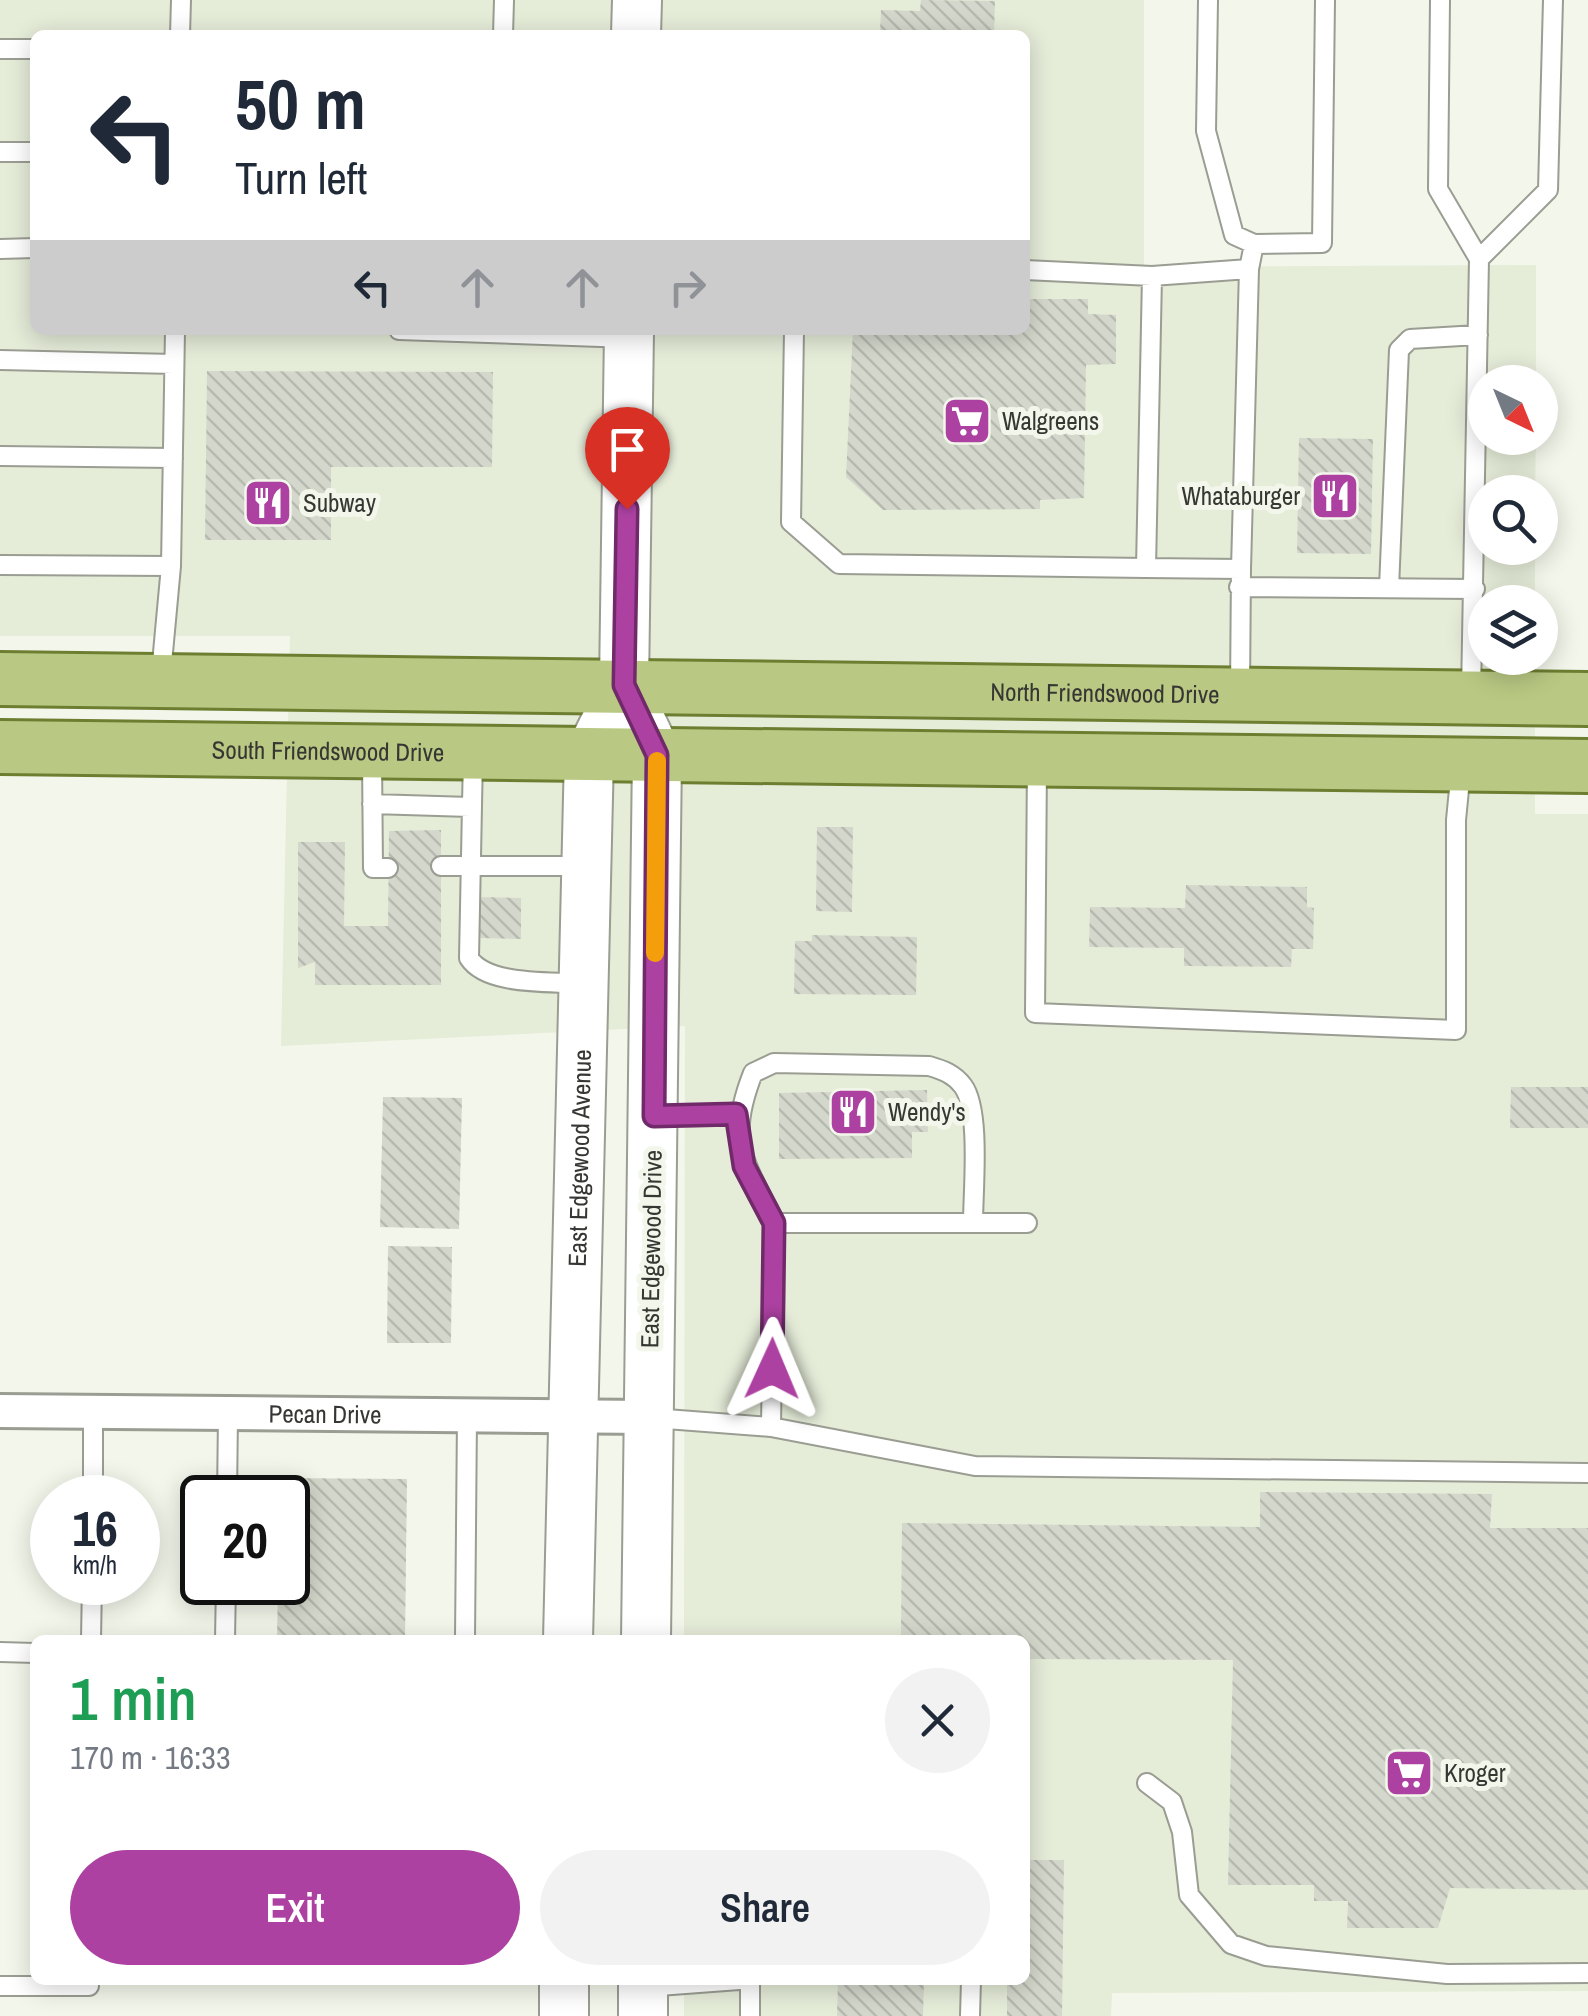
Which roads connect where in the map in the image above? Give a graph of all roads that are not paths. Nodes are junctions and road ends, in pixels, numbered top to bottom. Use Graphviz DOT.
graph roads {
  1 [pos="181,0"];
  2 [pos="504,0"];
  3 [pos="637,0"];
  4 [pos="1208,0"];
  5 [pos="1325,0"];
  6 [pos="1440,0"];
  7 [pos="1553,0"];
  8 [pos="180,30"];
  9 [pos="503,30"];
  10 [pos="636,30"];
  11 [pos="0,49"];
  12 [pos="30,49"];
  13 [pos="0,152"];
  14 [pos="30,152"];
  15 [pos="1254,244"];
  16 [pos="0,248"];
  17 [pos="30,248"];
  18 [pos="1478,259"];
  19 [pos="1249,269"];
  20 [pos="1030,270"];
  21 [pos="1152,276"];
  22 [pos="175,335"];
  23 [pos="629,335"];
  24 [pos="794,335"];
  25 [pos="1478,335"];
  26 [pos="0,360"];
  27 [pos="174,364"];
  28 [pos="0,456"];
  29 [pos="173,458"];
  30 [pos="0,566"];
  31 [pos="171,566"];
  32 [pos="1146,568"];
  33 [pos="1240,578"];
  34 [pos="1475,585"];
  35 [pos="1390,588"];
  36 [pos="1468,589"];
  37 [pos="1472,675"];
  38 [pos="0,679"];
  39 [pos="160,680"];
  40 [pos="624,685"];
  41 [pos="1240,696"];
  42 [pos="1588,698"];
  43 [pos="1471,700"];
  44 [pos="0,747"];
  45 [pos="372,752"];
  46 [pos="472,754"];
  47 [pos="589,755"];
  48 [pos="657,755"];
  49 [pos="1037,758"];
  50 [pos="1461,763"];
  51 [pos="1588,766"];
  52 [pos="372,804"];
  53 [pos="470,807"];
  54 [pos="441,866"];
  55 [pos="467,866"];
  56 [pos="586,866"];
  57 [pos="388,868"];
  58 [pos="582,984"];
  59 [pos="736,1114"];
  60 [pos="654,1116"];
  61 [pos="774,1223"];
  62 [pos="973,1223"];
  63 [pos="1027,1223"];
  64 [pos="0,1411"];
  65 [pos="94,1412"];
  66 [pos="228,1414"];
  67 [pos="467,1416"];
  68 [pos="570,1417"];
  69 [pos="648,1417"];
  70 [pos="770,1427"];
  71 [pos="1588,1473"];
  72 [pos="93,1475"];
  73 [pos="227,1475"];
  74 [pos="92,1605"];
  75 [pos="226,1605"];
  76 [pos="91,1635"];
  77 [pos="225,1635"];
  78 [pos="465,1635"];
  79 [pos="568,1635"];
  80 [pos="646,1635"];
  81 [pos="0,1652"];
  82 [pos="30,1653"];
  83 [pos="1147,1783"];
  84 [pos="1588,1973"];
  85 [pos="88,1985"];
  86 [pos="564,1985"];
  87 [pos="704,1985"];
  88 [pos="750,1985"];
  89 [pos="971,1985"];
  90 [pos="0,1986"];
  91 [pos="643,1994"];
  92 [pos="564,2016"];
  93 [pos="750,2016"];
  94 [pos="970,2016"];
  1 -- 8 [label="lane"];
  2 -- 9 [label="lane"];
  3 -- 10 [label="main road"];
  4 -- 15 [label="lane"];
  5 -- 15 [label="lane"];
  6 -- 18 [label="lane"];
  7 -- 18 [label="lane"];
  11 -- 12 [label="lane"];
  13 -- 14 [label="lane"];
  15 -- 19 [label="lane"];
  16 -- 17 [label="lane"];
  18 -- 25 [label="lane"];
  19 -- 21 [label="lane"];
  19 -- 33 [label="lane"];
  20 -- 21 [label="lane"];
  21 -- 32 [label="lane"];
  22 -- 27 [label="lane"];
  23 -- 40 [label="main road"];
  24 -- 32 [label="lane"];
  25 -- 34 [label="lane"];
  25 -- 35 [label="lane"];
  26 -- 27 [label="lane"];
  27 -- 29 [label="lane"];
  28 -- 29 [label="lane"];
  29 -- 31 [label="lane"];
  30 -- 31 [label="lane"];
  31 -- 39 [label="lane"];
  32 -- 33 [label="lane"];
  33 -- 35 [label="lane"];
  33 -- 41 [label="lane"];
  35 -- 36 [label="lane"];
  37 -- 43 [label="lane"];
  38 -- 39 [label="main road"];
  39 -- 40 [label="main road"];
  40 -- 41 [label="main road, North Friendswood Drive"];
  40 -- 47 [label="main road, East Edgewood Avenue"];
  40 -- 48 [label="main road, East Edgewood Drive"];
  41 -- 43 [label="main road, North Friendswood Drive"];
  42 -- 43 [label="main road, North Friendswood Drive"];
  43 -- 50 [label="main road"];
  44 -- 45 [label="main road, South Friendswood Drive"];
  45 -- 46 [label="main road, South Friendswood Drive"];
  45 -- 52 [label="lane"];
  46 -- 47 [label="main road, South Friendswood Drive"];
  46 -- 53 [label="lane"];
  47 -- 48 [label="main road, South Friendswood Drive"];
  47 -- 56 [label="main road, East Edgewood Avenue"];
  48 -- 49 [label="main road"];
  48 -- 60 [label="main road, East Edgewood Drive"];
  49 -- 50 [label="main road"];
  49 -- 50 [label="lane"];
  50 -- 51 [label="main road"];
  52 -- 53 [label="lane"];
  52 -- 57 [label="lane"];
  53 -- 55 [label="lane"];
  54 -- 55 [label="lane"];
  55 -- 56 [label="lane"];
  55 -- 58 [label="lane"];
  56 -- 58 [label="main road, East Edgewood Avenue"];
  58 -- 68 [label="main road, East Edgewood Avenue"];
  59 -- 60 [label="lane"];
  59 -- 61 [label="lane"];
  59 -- 62 [label="lane"];
  60 -- 69 [label="main road, East Edgewood Drive"];
  61 -- 62 [label="lane"];
  61 -- 70 [label="lane"];
  62 -- 63 [label="lane"];
  64 -- 65 [label="street, Pecan Drive"];
  65 -- 66 [label="street, Pecan Drive"];
  65 -- 72 [label="lane"];
  66 -- 67 [label="street, Pecan Drive"];
  66 -- 73 [label="lane"];
  67 -- 68 [label="street, Pecan Drive"];
  67 -- 78 [label="lane"];
  68 -- 69 [label="street, Pecan Drive"];
  68 -- 79 [label="main road, East Edgewood Avenue"];
  69 -- 70 [label="lane"];
  69 -- 80 [label="main road, East Edgewood Drive"];
  70 -- 71 [label="lane"];
  74 -- 76 [label="lane"];
  75 -- 77 [label="lane"];
  81 -- 82 [label="lane"];
  83 -- 84 [label="lane"];
  85 -- 90 [label="lane"];
  86 -- 92 [label="main road"];
  87 -- 91 [label="lane"];
  88 -- 93 [label="lane"];
  89 -- 94 [label="lane"];
}
